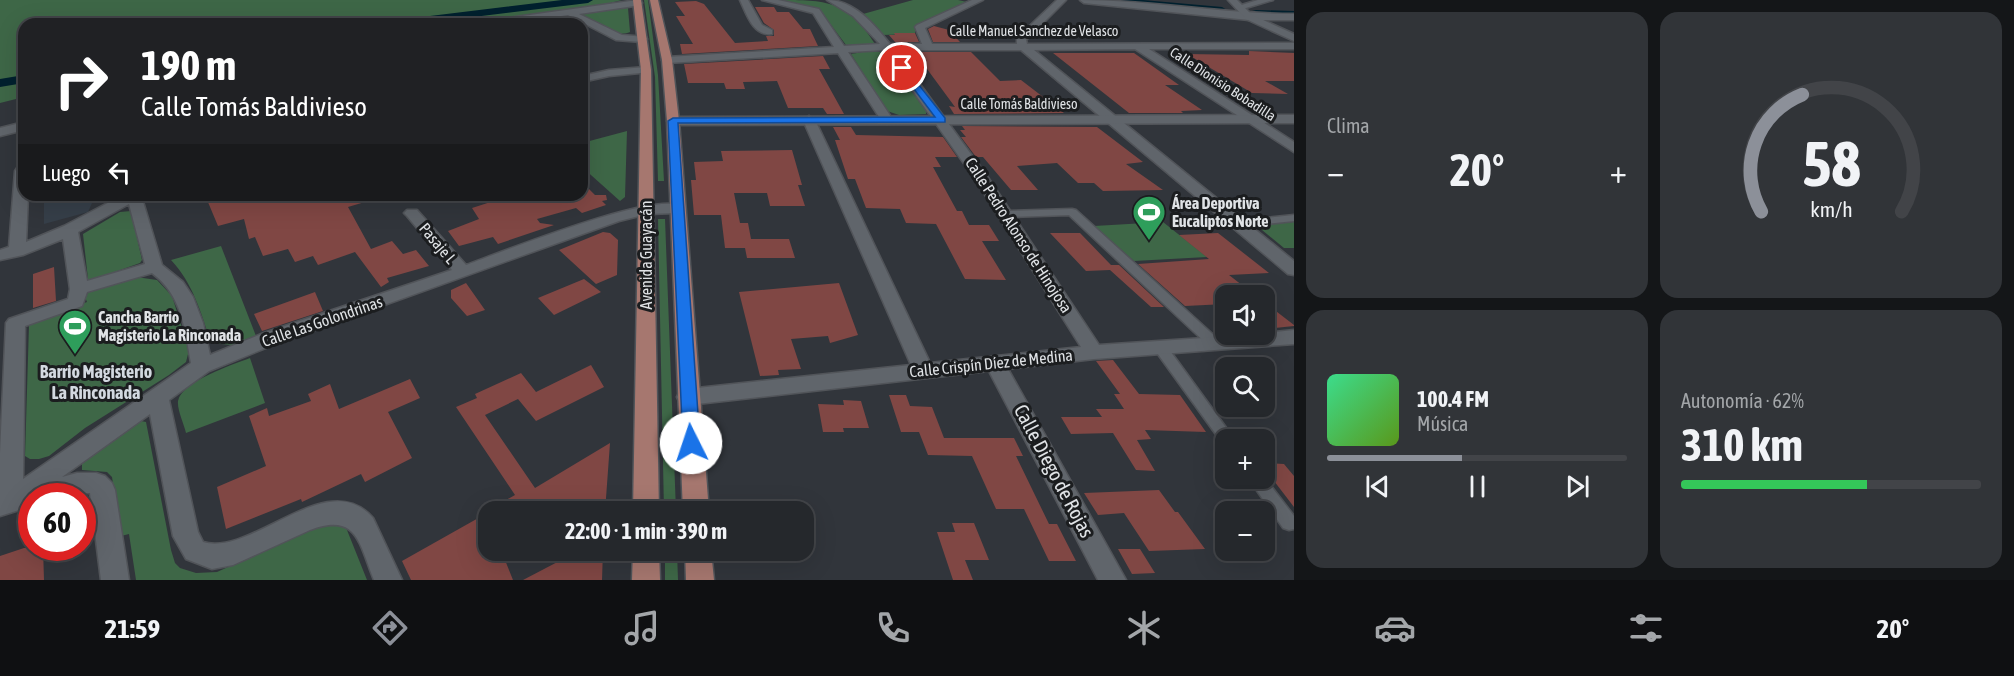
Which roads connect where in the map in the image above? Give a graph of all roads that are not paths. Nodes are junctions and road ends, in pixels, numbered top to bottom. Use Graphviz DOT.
graph roads {
  1 [pos="654,0"];
  2 [pos="744,0"];
  3 [pos="766,0"];
  4 [pos="831,0"];
  5 [pos="979,0"];
  6 [pos="1062,0"];
  7 [pos="1084,0"];
  8 [pos="1160,0"];
  9 [pos="1269,0"];
  10 [pos="637,2"];
  11 [pos="1235,4"];
  12 [pos="1294,9"];
  13 [pos="570,13"];
  14 [pos="1249,17"];
  15 [pos="1294,17"];
  16 [pos="532,18"];
  17 [pos="580,18"];
  18 [pos="588,22"];
  19 [pos="769,32"];
  20 [pos="1294,38"];
  21 [pos="642,39"];
  22 [pos="1023,46"];
  23 [pos="1137,46"];
  24 [pos="1294,46"];
  25 [pos="886,47"];
  26 [pos="928,47"];
  27 [pos="841,50"];
  28 [pos="667,60"];
  29 [pos="646,70"];
  30 [pos="588,78"];
  31 [pos="1294,118"];
  32 [pos="1109,119"];
  33 [pos="1249,119"];
  34 [pos="809,120"];
  35 [pos="887,120"];
  36 [pos="942,120"];
  37 [pos="673,121"];
  38 [pos="18,128"];
  39 [pos="0,132"];
  40 [pos="1294,147"];
  41 [pos="20,201"];
  42 [pos="123,201"];
  43 [pos="136,201"];
  44 [pos="676,208"];
  45 [pos="646,209"];
  46 [pos="412,213"];
  47 [pos="1008,214"];
  48 [pos="1294,219"];
  49 [pos="1239,224"];
  50 [pos="70,231"];
  51 [pos="17,251"];
  52 [pos="0,255"];
  53 [pos="154,267"];
  54 [pos="1294,270"];
  55 [pos="463,273"];
  56 [pos="79,289"];
  57 [pos="1294,337"];
  58 [pos="1214,343"];
  59 [pos="1160,347"];
  60 [pos="1094,352"];
  61 [pos="995,363"];
  62 [pos="202,366"];
  63 [pos="923,370"];
  64 [pos="157,396"];
  65 [pos="688,397"];
  66 [pos="1220,429"];
  67 [pos="1264,489"];
  68 [pos="646,501"];
  69 [pos="695,501"];
  70 [pos="5,503"];
  71 [pos="1289,523"];
  72 [pos="646,561"];
  73 [pos="699,561"];
  74 [pos="115,580"];
  75 [pos="388,580"];
  76 [pos="646,580"];
  77 [pos="700,580"];
  78 [pos="1112,580"];
  1 -- 28 [label="main road, Avenida Guayacán"];
  2 -- 19 [label="street"];
  3 -- 27 [label="street"];
  4 -- 25 [label="street, Calle Pedro Alonso de Hinojosa"];
  5 -- 26 [label="street"];
  6 -- 22 [label="street"];
  7 -- 14 [label="street"];
  8 -- 11 [label="street"];
  9 -- 11 [label="street"];
  10 -- 13 [label="street"];
  10 -- 21 [label="main road, Avenida Guayacán"];
  11 -- 12 [label="street"];
  11 -- 14 [label="street"];
  13 -- 16 [label="street"];
  13 -- 17 [label="street"];
  14 -- 15 [label="street"];
  14 -- 20 [label="street"];
  18 -- 21 [label="street"];
  21 -- 29 [label="main road, Avenida Guayacán"];
  22 -- 23 [label="street, Calle Manuel Sanchez de Velasco"];
  22 -- 26 [label="street, Calle Manuel Sanchez de Velasco"];
  22 -- 32 [label="street"];
  23 -- 24 [label="street, Calle Manuel Sanchez de Velasco"];
  23 -- 33 [label="street, Calle Dionisio Bobadilla"];
  25 -- 26 [label="street, Calle Manuel Sanchez de Velasco"];
  25 -- 27 [label="street, Calle Manuel Sanchez de Velasco"];
  25 -- 36 [label="street, Calle Pedro Alonso de Hinojosa"];
  27 -- 28 [label="street, Calle Manuel Sanchez de Velasco"];
  27 -- 35 [label="street"];
  28 -- 37 [label="main road, Avenida Guayacán"];
  29 -- 30 [label="street"];
  29 -- 45 [label="main road, Avenida Guayacán"];
  31 -- 33 [label="street, Calle Tomás Baldivieso"];
  32 -- 33 [label="street, Calle Tomás Baldivieso"];
  32 -- 36 [label="street, Calle Tomás Baldivieso"];
  32 -- 49 [label="street"];
  33 -- 40 [label="street, Calle Dionisio Bobadilla"];
  34 -- 35 [label="street, Calle Tomás Baldivieso"];
  34 -- 37 [label="street, Calle Tomás Baldivieso"];
  34 -- 63 [label="street"];
  35 -- 36 [label="street, Calle Tomás Baldivieso"];
  36 -- 47 [label="street, Calle Pedro Alonso de Hinojosa"];
  37 -- 44 [label="main road, Avenida Guayacán"];
  38 -- 39 [label="street"];
  41 -- 51 [label="street"];
  42 -- 50 [label="street"];
  43 -- 53 [label="street"];
  44 -- 45 [label="street, Calle Las Golondrinas"];
  44 -- 65 [label="main road, Avenida Guayacán"];
  45 -- 55 [label="street, Calle Las Golondrinas"];
  45 -- 68 [label="main road, Avenida Guayacán"];
  46 -- 55 [label="street, Pasaje L"];
  47 -- 58 [label="lane"];
  47 -- 60 [label="street, Calle Pedro Alonso de Hinojosa"];
  48 -- 49 [label="lane"];
  49 -- 54 [label="street"];
  50 -- 51 [label="street"];
  50 -- 56 [label="street"];
  51 -- 52 [label="street"];
  53 -- 56 [label="street"];
  53 -- 62 [label="street"];
  55 -- 62 [label="street, Calle Las Golondrinas"];
  56 -- 70 [label="street"];
  57 -- 58 [label="street, Calle Crispín Díez de Medina"];
  58 -- 59 [label="street, Calle Crispín Díez de Medina"];
  59 -- 60 [label="street, Calle Crispín Díez de Medina"];
  59 -- 66 [label="lane"];
  60 -- 61 [label="street, Calle Crispín Díez de Medina"];
  61 -- 63 [label="street, Calle Crispín Díez de Medina"];
  61 -- 78 [label="street, Calle Diego de Rojas"];
  62 -- 64 [label="street, Calle Las Golondrinas"];
  63 -- 65 [label="street, Calle Crispín Díez de Medina"];
  64 -- 70 [label="street, Calle Las Golondrinas"];
  64 -- 75 [label="street"];
  65 -- 69 [label="main road, Avenida Guayacán"];
  67 -- 71 [label="lane"];
  70 -- 74 [label="street"];
  72 -- 76 [label="main road"];
  73 -- 77 [label="main road"];
}
